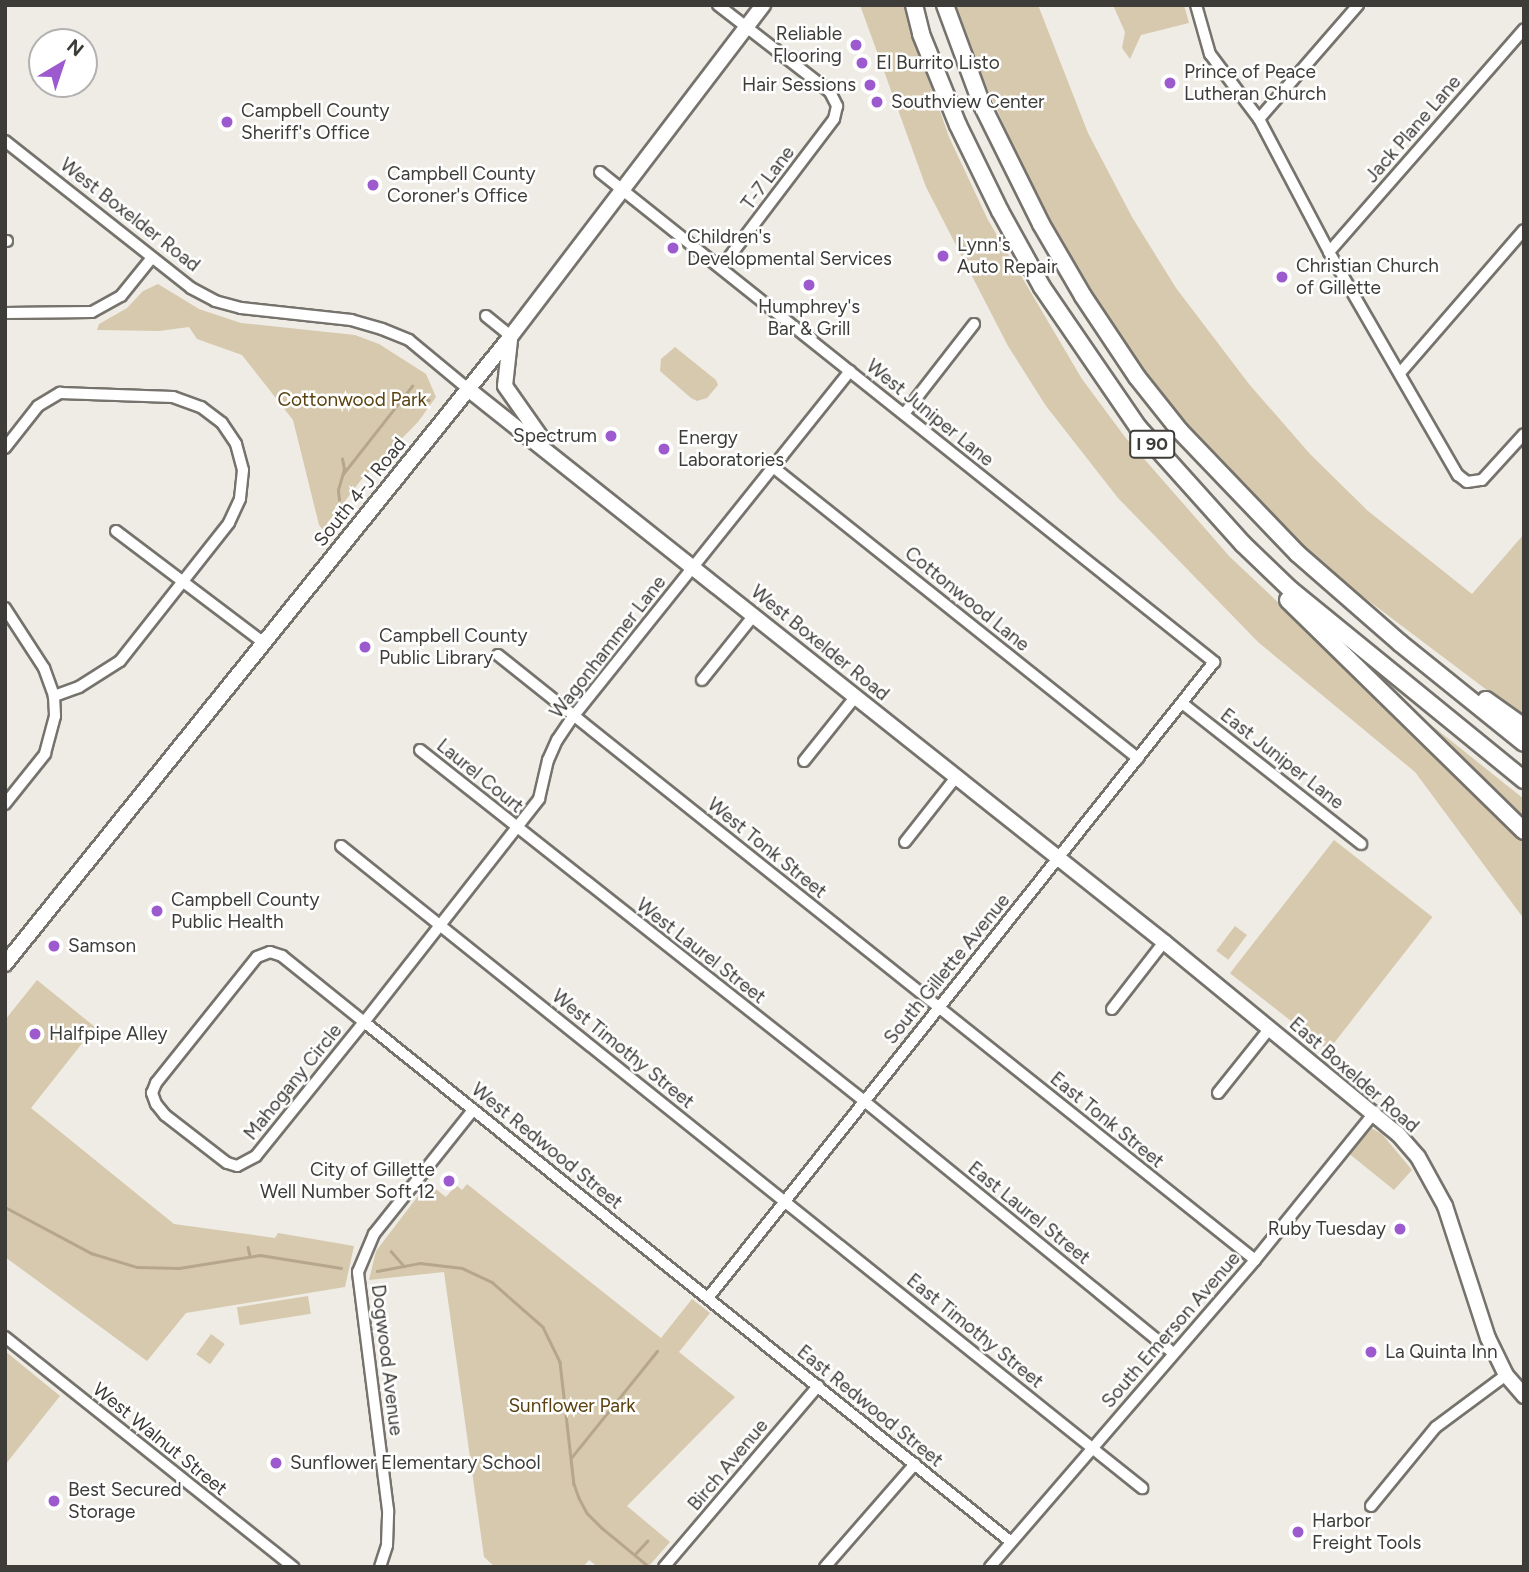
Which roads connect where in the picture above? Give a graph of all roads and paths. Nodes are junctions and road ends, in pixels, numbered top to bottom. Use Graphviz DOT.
graph roads {
  1 [pos="718,5"];
  2 [pos="763,5"];
  3 [pos="914,5"];
  4 [pos="945,5"];
  5 [pos="1196,5"];
  6 [pos="1358,5"];
  7 [pos="748,27"];
  8 [pos="1524,29"];
  9 [pos="1259,120"];
  10 [pos="5,141"];
  11 [pos="600,172"];
  12 [pos="624,191"];
  13 [pos="1524,230"];
  14 [pos="1329,252"];
  15 [pos="151,259"];
  16 [pos="721,268"];
  17 [pos="5,313"];
  18 [pos="486,316"];
  19 [pos="974,324"];
  20 [pos="511,336"];
  21 [pos="850,372"];
  22 [pos="1400,373"];
  23 [pos="1105,382"];
  24 [pos="468,389"];
  25 [pos="904,414"];
  26 [pos="10,432"];
  27 [pos="1524,434"];
  28 [pos="5,448"];
  29 [pos="557,457"];
  30 [pos="773,467"];
  31 [pos="1266,521"];
  32 [pos="116,531"];
  33 [pos="693,566"];
  34 [pos="183,581"];
  35 [pos="5,608"];
  36 [pos="754,615"];
  37 [pos="264,643"];
  38 [pos="498,655"];
  39 [pos="1214,662"];
  40 [pos="702,680"];
  41 [pos="54,696"];
  42 [pos="856,696"];
  43 [pos="1182,702"];
  44 [pos="574,715"];
  45 [pos="1524,727"];
  46 [pos="1524,743"];
  47 [pos="420,751"];
  48 [pos="1138,758"];
  49 [pos="804,761"];
  50 [pos="957,776"];
  51 [pos="1524,780"];
  52 [pos="5,804"];
  53 [pos="518,829"];
  54 [pos="1524,831"];
  55 [pos="905,842"];
  56 [pos="1361,844"];
  57 [pos="341,846"];
  58 [pos="1058,858"];
  59 [pos="440,925"];
  60 [pos="1164,942"];
  61 [pos="5,964"];
  62 [pos="938,1008"];
  63 [pos="1112,1009"];
  64 [pos="364,1022"];
  65 [pos="1270,1028"];
  66 [pos="1218,1093"];
  67 [pos="863,1100"];
  68 [pos="473,1110"];
  69 [pos="1375,1112"];
  70 [pos="785,1201"];
  71 [pos="1255,1260"];
  72 [pos="708,1298"];
  73 [pos="5,1337"];
  74 [pos="1173,1353"];
  75 [pos="1506,1375"];
  76 [pos="818,1386"];
  77 [pos="1524,1396"];
  78 [pos="1092,1448"];
  79 [pos="915,1464"];
  80 [pos="1142,1488"];
  81 [pos="1371,1506"];
  82 [pos="1011,1542"];
  83 [pos="293,1567"];
  84 [pos="380,1567"];
  85 [pos="664,1567"];
  86 [pos="825,1567"];
  87 [pos="990,1567"];
  1 -- 7 [label="street"];
  2 -- 7 [label="main road, South 4-J Road"];
  3 -- 23 [label="highway, I 90"];
  4 -- 31 [label="highway, I 90"];
  5 -- 9 [label="street"];
  6 -- 9 [label="street"];
  7 -- 12 [label="main road, South 4-J Road"];
  7 -- 16 [label="street, T-7 Lane"];
  8 -- 14 [label="street, Jack Plane Lane"];
  9 -- 14 [label="street"];
  10 -- 15 [label="street, West Boxelder Road"];
  11 -- 12 [label="street, West Juniper Lane"];
  12 -- 16 [label="street, West Juniper Lane"];
  12 -- 20 [label="main road, South 4-J Road"];
  13 -- 22 [label="street"];
  14 -- 22 [label="street"];
  15 -- 17 [label="street"];
  15 -- 24 [label="street, West Boxelder Road"];
  16 -- 21 [label="street, West Juniper Lane"];
  18 -- 20 [label="street"];
  19 -- 25 [label="street"];
  20 -- 24 [label="main road, South 4-J Road"];
  20 -- 29 [label="main road"];
  21 -- 25 [label="street, West Juniper Lane"];
  21 -- 30 [label="street, Wagonhammer Lane"];
  22 -- 27 [label="street"];
  23 -- 51 [label="highway, I 90"];
  23 -- 54 [label="highway, I 90"];
  24 -- 29 [label="main road"];
  24 -- 37 [label="main road, South 4-J Road"];
  25 -- 39 [label="street, West Juniper Lane"];
  26 -- 28 [label="street"];
  26 -- 34 [label="street"];
  29 -- 33 [label="main road, West Boxelder Road"];
  30 -- 33 [label="street, Wagonhammer Lane"];
  30 -- 48 [label="street, Cottonwood Lane"];
  31 -- 45 [label="highway, I 90"];
  31 -- 46 [label="highway, I 90"];
  32 -- 34 [label="street"];
  33 -- 36 [label="main road, West Boxelder Road"];
  33 -- 44 [label="street, Wagonhammer Lane"];
  34 -- 37 [label="street"];
  34 -- 41 [label="street"];
  35 -- 41 [label="street"];
  36 -- 40 [label="street"];
  36 -- 42 [label="main road, West Boxelder Road"];
  37 -- 61 [label="main road, South 4-J Road"];
  38 -- 44 [label="street, West Tonk Street"];
  39 -- 43 [label="street, South Gillette Avenue"];
  41 -- 52 [label="street"];
  42 -- 49 [label="street"];
  42 -- 50 [label="main road, West Boxelder Road"];
  43 -- 48 [label="street, South Gillette Avenue"];
  43 -- 56 [label="street, East Juniper Lane"];
  44 -- 53 [label="street, Wagonhammer Lane"];
  44 -- 62 [label="street, West Tonk Street"];
  47 -- 53 [label="street, Laurel Court"];
  48 -- 58 [label="street, South Gillette Avenue"];
  50 -- 55 [label="street"];
  50 -- 58 [label="main road, West Boxelder Road"];
  53 -- 59 [label="street, Wagonhammer Lane"];
  53 -- 67 [label="street, West Laurel Street"];
  57 -- 59 [label="street, West Timothy Street"];
  58 -- 60 [label="main road, East Boxelder Road"];
  58 -- 62 [label="street, South Gillette Avenue"];
  59 -- 64 [label="street, Wagonhammer Lane"];
  59 -- 70 [label="street, West Timothy Street"];
  60 -- 63 [label="street"];
  60 -- 65 [label="main road, East Boxelder Road"];
  62 -- 67 [label="street, South Gillette Avenue"];
  62 -- 71 [label="street, East Tonk Street"];
  64 -- 64 [label="street, Mahogany Circle"];
  64 -- 68 [label="street, West Redwood Street"];
  65 -- 66 [label="street"];
  65 -- 69 [label="main road, East Boxelder Road"];
  67 -- 70 [label="street, South Gillette Avenue"];
  67 -- 74 [label="street, East Laurel Street"];
  68 -- 72 [label="street, West Redwood Street"];
  68 -- 84 [label="street, Dogwood Avenue"];
  69 -- 71 [label="street, South Emerson Avenue"];
  69 -- 75 [label="main road, East Boxelder Road"];
  70 -- 72 [label="street, South Gillette Avenue"];
  70 -- 78 [label="street, East Timothy Street"];
  71 -- 74 [label="street, South Emerson Avenue"];
  72 -- 76 [label="street, East Redwood Street"];
  73 -- 83 [label="street, West Walnut Street"];
  74 -- 78 [label="street, South Emerson Avenue"];
  75 -- 77 [label="main road, East Boxelder Road"];
  75 -- 81 [label="street"];
  76 -- 79 [label="street, East Redwood Street"];
  76 -- 85 [label="street, Birch Avenue"];
  78 -- 80 [label="street, East Timothy Street"];
  78 -- 82 [label="street, South Emerson Avenue"];
  79 -- 82 [label="street, East Redwood Street"];
  79 -- 86 [label="street"];
  82 -- 87 [label="street, South Emerson Avenue"];
}
